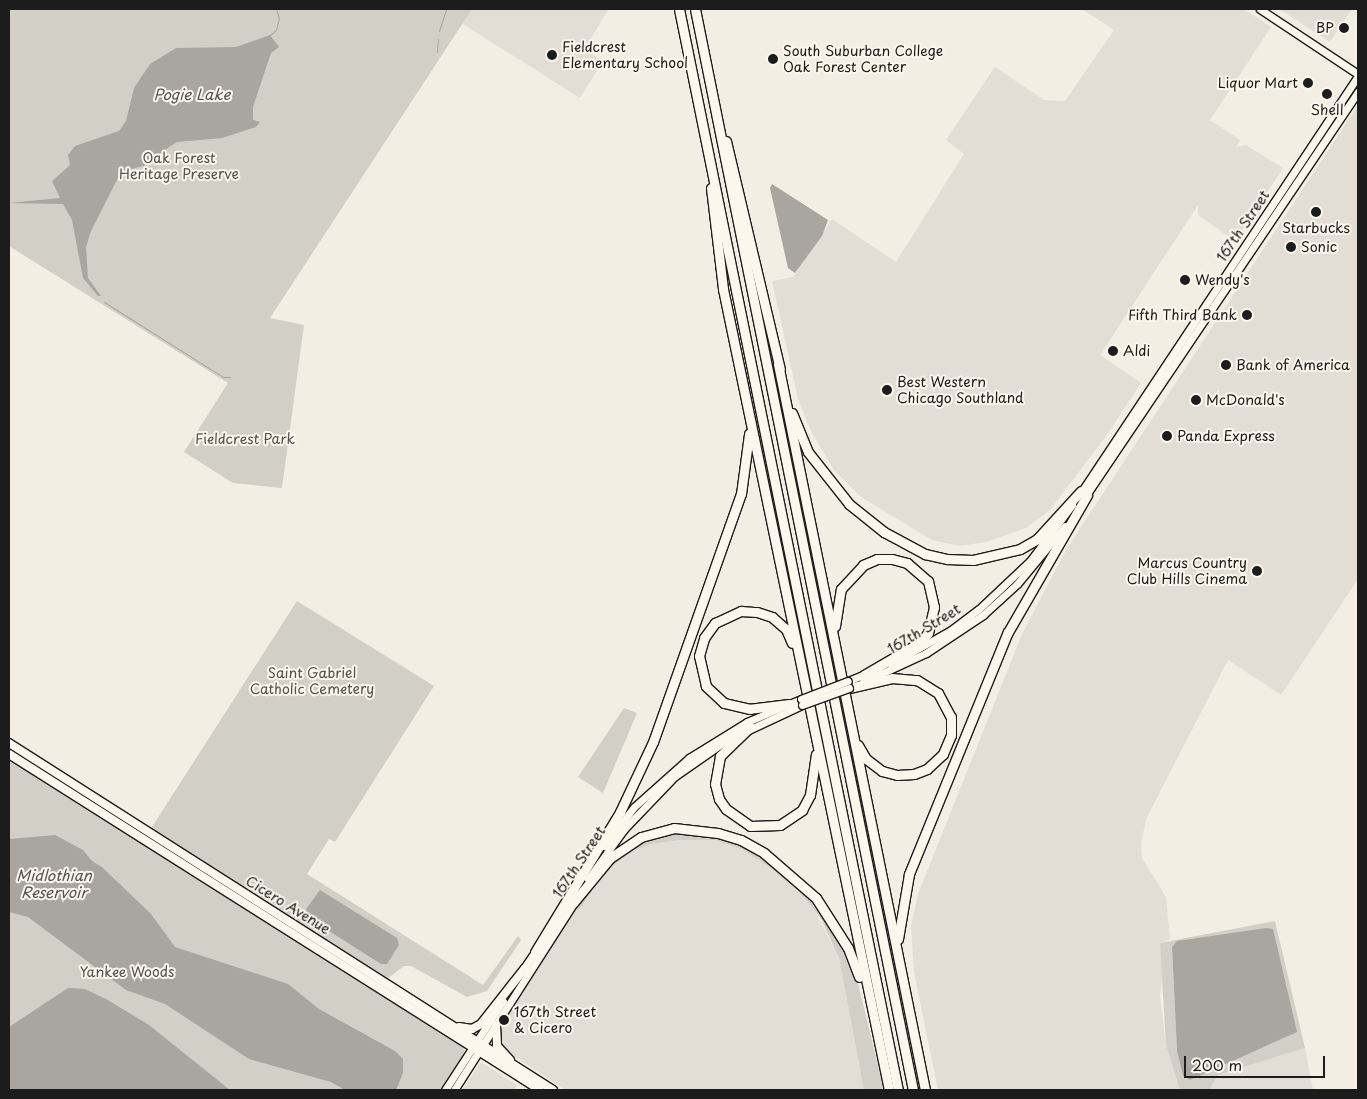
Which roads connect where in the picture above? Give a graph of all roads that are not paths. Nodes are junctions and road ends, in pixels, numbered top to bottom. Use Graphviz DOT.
graph roads {
  1 [pos="679,9"];
  2 [pos="695,9"];
  3 [pos="1260,9"];
  4 [pos="1358,75"];
  5 [pos="1358,92"];
  6 [pos="717,120"];
  7 [pos="711,165"];
  8 [pos="778,364"];
  9 [pos="746,404"];
  10 [pos="1084,493"];
  11 [pos="836,644"];
  12 [pos="801,667"];
  13 [pos="864,675"];
  14 [pos="849,684"];
  15 [pos="801,702"];
  16 [pos="789,704"];
  17 [pos="850,719"];
  18 [pos="750,727"];
  19 [pos="812,727"];
  20 [pos="9,743"];
  21 [pos="9,754"];
  22 [pos="573,903"];
  23 [pos="535,952"];
  24 [pos="900,964"];
  25 [pos="525,968"];
  26 [pos="496,1025"];
  27 [pos="455,1026"];
  28 [pos="874,1028"];
  29 [pos="477,1046"];
  30 [pos="521,1070"];
  31 [pos="445,1090"];
  32 [pos="454,1090"];
  33 [pos="540,1090"];
  34 [pos="553,1090"];
  35 [pos="889,1090"];
  36 [pos="898,1090"];
  37 [pos="913,1090"];
  38 [pos="925,1090"];
  1 -- 7 [label="highway"];
  2 -- 6 [label="highway"];
  3 -- 4 [label="main road"];
  4 -- 10 [label="main road, 167th Street"];
  5 -- 10 [label="main road, 167th Street"];
  6 -- 8 [label="highway"];
  6 -- 37 [label="highway"];
  7 -- 9 [label="highway"];
  7 -- 36 [label="highway"];
  8 -- 10 [label="highway"];
  8 -- 11 [label="highway"];
  9 -- 12 [label="highway"];
  9 -- 23 [label="highway"];
  10 -- 13 [label="main road, 167th Street"];
  10 -- 14 [label="main road, 167th Street"];
  10 -- 24 [label="highway"];
  11 -- 13 [label="highway"];
  11 -- 17 [label="highway"];
  12 -- 16 [label="highway"];
  12 -- 19 [label="highway"];
  13 -- 14 [label="main road, 167th Street"];
  14 -- 15 [label="main road, 167th Street, bridge"];
  14 -- 17 [label="highway"];
  15 -- 16 [label="main road, 167th Street"];
  15 -- 18 [label="main road, 167th Street"];
  16 -- 23 [label="main road, 167th Street"];
  17 -- 24 [label="highway"];
  18 -- 19 [label="highway"];
  18 -- 22 [label="main road, 167th Street"];
  19 -- 28 [label="highway"];
  20 -- 27 [label="main road, Cicero Avenue"];
  21 -- 29 [label="main road, Cicero Avenue"];
  22 -- 26 [label="main road, 167th Street"];
  22 -- 28 [label="highway"];
  23 -- 25 [label="main road, 167th Street"];
  24 -- 38 [label="highway"];
  25 -- 27 [label="main road"];
  25 -- 29 [label="main road, 167th Street"];
  26 -- 29 [label="main road, 167th Street"];
  26 -- 30 [label="main road"];
  27 -- 29 [label="main road, Cicero Avenue"];
  28 -- 35 [label="highway"];
  29 -- 30 [label="main road, Cicero Avenue"];
  29 -- 31 [label="main road, 167th Street"];
  29 -- 32 [label="main road, 167th Street"];
  29 -- 33 [label="main road, Cicero Avenue"];
  30 -- 34 [label="main road, Cicero Avenue"];
}
